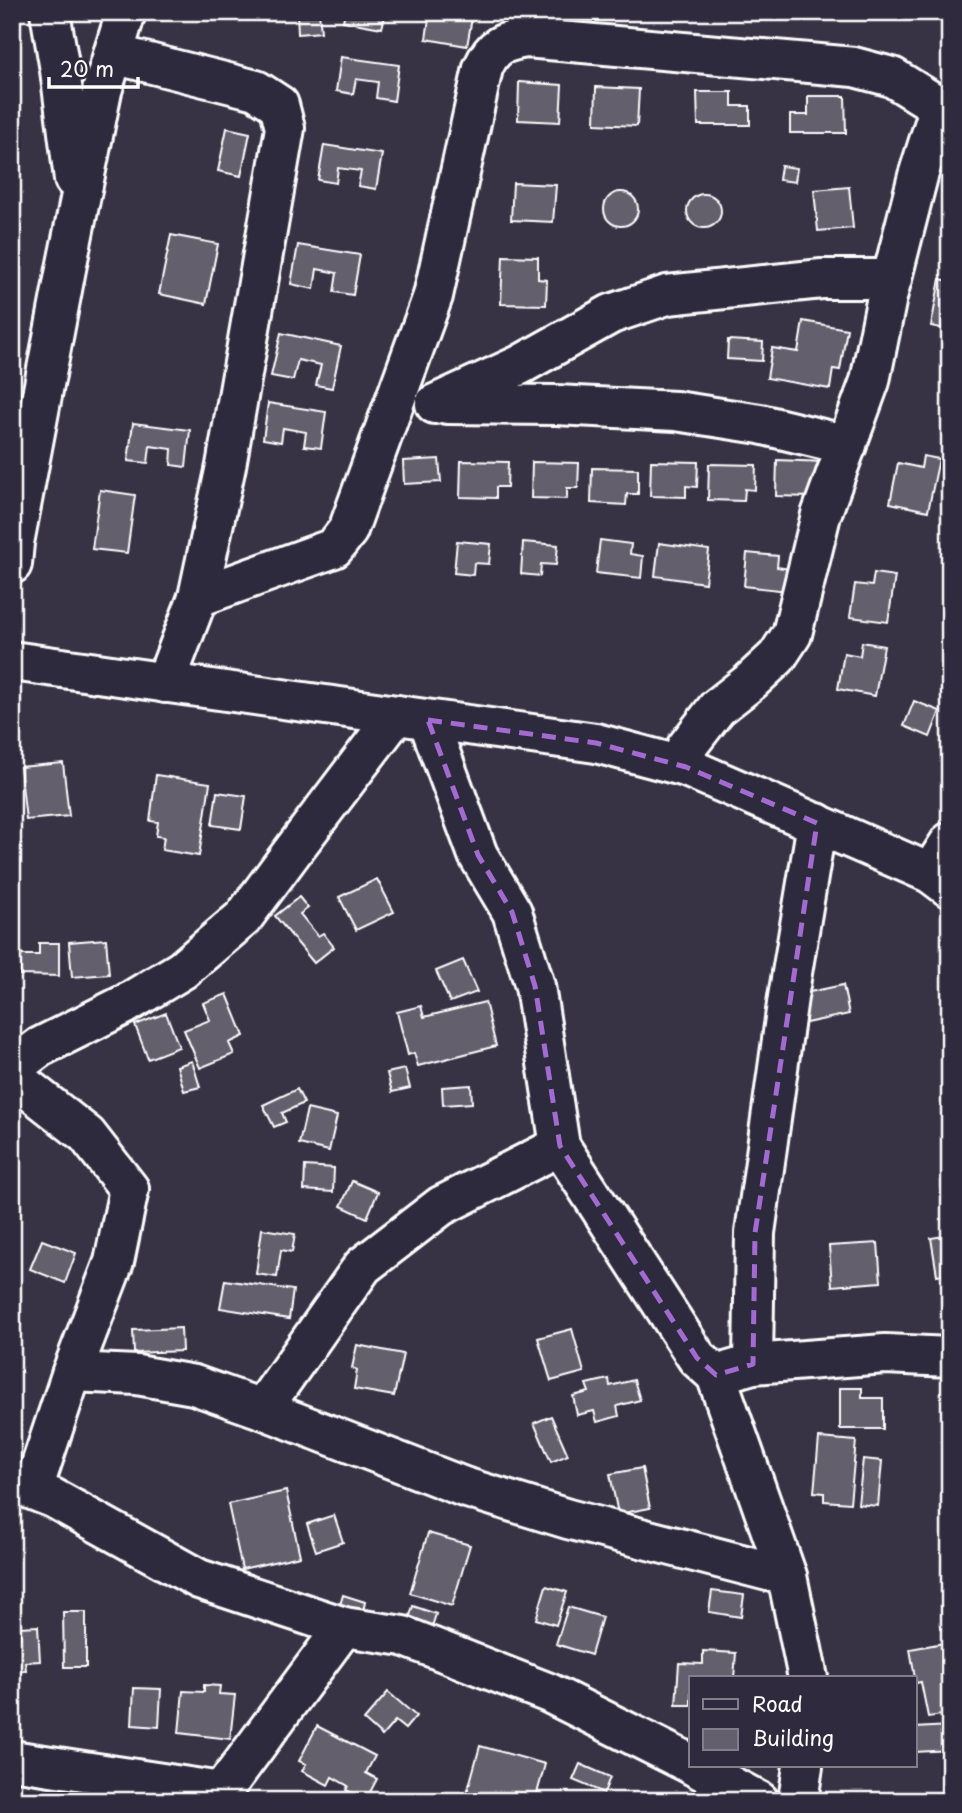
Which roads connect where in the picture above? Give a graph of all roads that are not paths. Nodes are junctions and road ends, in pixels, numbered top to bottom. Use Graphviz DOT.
graph roads {
  1 [pos="50,12"];
  2 [pos="126,12"];
  3 [pos="113,54"];
  4 [pos="945,109"];
  5 [pos="78,209"];
  6 [pos="892,279"];
  7 [pos="395,401"];
  8 [pos="435,404"];
  9 [pos="847,445"];
  10 [pos="12,564"];
  11 [pos="198,597"];
  12 [pos="12,662"];
  13 [pos="165,683"];
  14 [pos="412,718"];
  15 [pos="685,767"];
  16 [pos="817,823"];
  17 [pos="943,867"];
  18 [pos="12,1068"];
  19 [pos="12,1076"];
  20 [pos="560,1146"];
  21 [pos="950,1357"];
  22 [pos="753,1363"];
  23 [pos="72,1372"];
  24 [pos="716,1375"];
  25 [pos="262,1409"];
  26 [pos="22,1486"];
  27 [pos="787,1576"];
  28 [pos="344,1628"];
  29 [pos="808,1676"];
  30 [pos="12,1760"];
  31 [pos="689,1763"];
  32 [pos="698,1768"];
  33 [pos="803,1768"];
  34 [pos="218,1796"];
  35 [pos="759,1801"];
  36 [pos="798,1801"];
  1 -- 5 [label="street"];
  2 -- 3 [label="street"];
  3 -- 5 [label="street"];
  3 -- 11 [label="street"];
  4 -- 6 [label="street"];
  4 -- 7 [label="street"];
  5 -- 10 [label="street"];
  6 -- 8 [label="street"];
  6 -- 9 [label="street"];
  7 -- 8 [label="street"];
  7 -- 11 [label="street"];
  8 -- 9 [label="street"];
  9 -- 15 [label="street"];
  11 -- 13 [label="street"];
  12 -- 13 [label="street"];
  13 -- 14 [label="street"];
  14 -- 15 [label="street"];
  14 -- 18 [label="street"];
  14 -- 20 [label="street"];
  15 -- 16 [label="street"];
  16 -- 17 [label="street"];
  16 -- 22 [label="street"];
  19 -- 23 [label="street"];
  20 -- 24 [label="street"];
  20 -- 25 [label="street"];
  21 -- 22 [label="street"];
  22 -- 24 [label="street"];
  23 -- 25 [label="street"];
  23 -- 26 [label="street"];
  24 -- 27 [label="street"];
  25 -- 27 [label="street"];
  26 -- 28 [label="street"];
  27 -- 29 [label="street"];
  28 -- 31 [label="street"];
  28 -- 34 [label="street"];
  30 -- 34 [label="street"];
  32 -- 35 [label="street"];
  33 -- 36 [label="street"];
}
